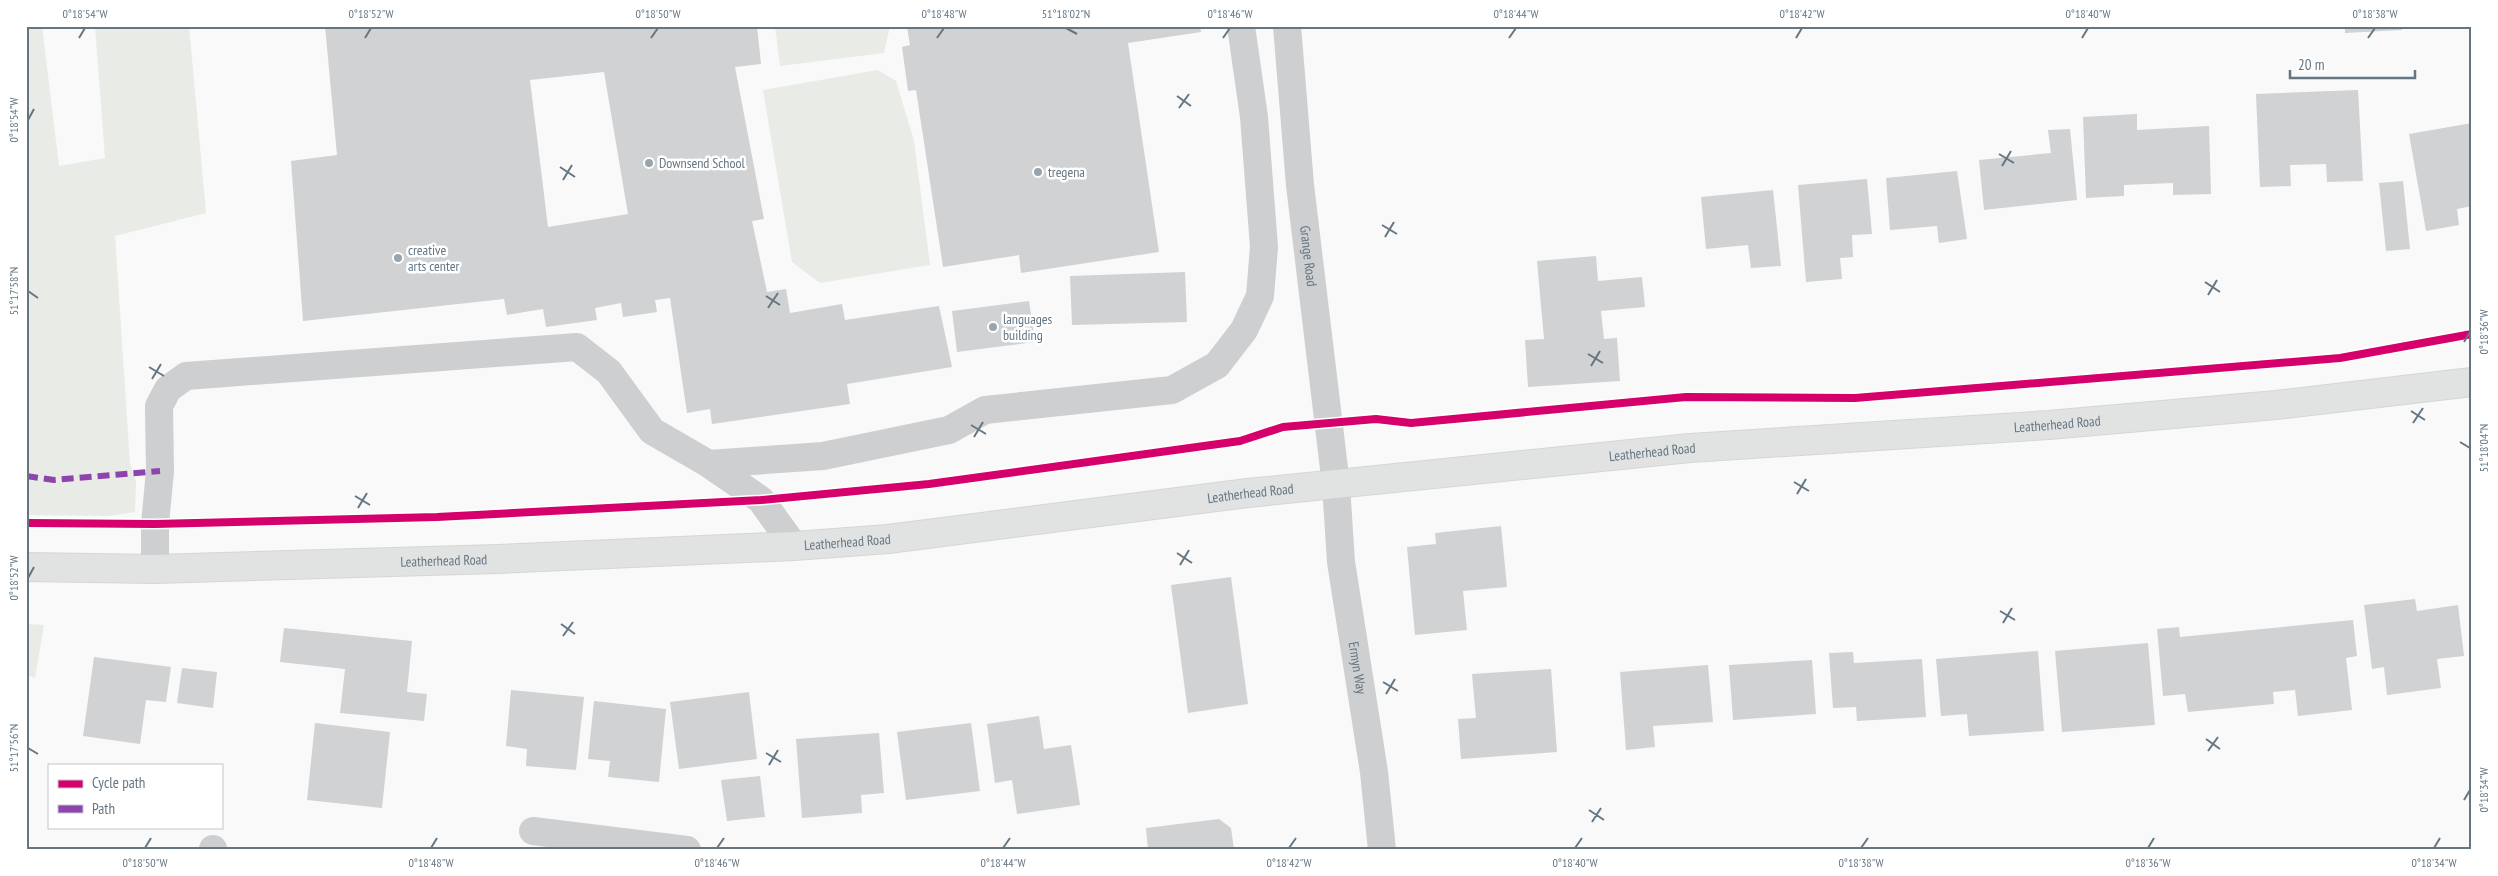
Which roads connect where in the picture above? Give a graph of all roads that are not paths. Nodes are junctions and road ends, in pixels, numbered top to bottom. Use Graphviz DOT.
graph roads {
  1 [pos="1241,26"];
  2 [pos="1287,26"];
  3 [pos="2472,382"];
  4 [pos="709,464"];
  5 [pos="1336,485"];
  6 [pos="794,546"];
  7 [pos="26,567"];
  8 [pos="155,569"];
  9 [pos="533,831"];
  10 [pos="635,846"];
  11 [pos="686,850"];
  12 [pos="1382,850"];
  1 -- 4 [label="street"];
  2 -- 5 [label="street, Grange Road"];
  3 -- 5 [label="highway, Leatherhead Road"];
  4 -- 6 [label="street"];
  4 -- 8 [label="street"];
  5 -- 6 [label="highway, Leatherhead Road"];
  5 -- 12 [label="street, Ermyn Way"];
  6 -- 8 [label="highway, Leatherhead Road"];
  7 -- 8 [label="highway, Leatherhead Road"];
  9 -- 10 [label="street"];
  10 -- 11 [label="street"];
}
